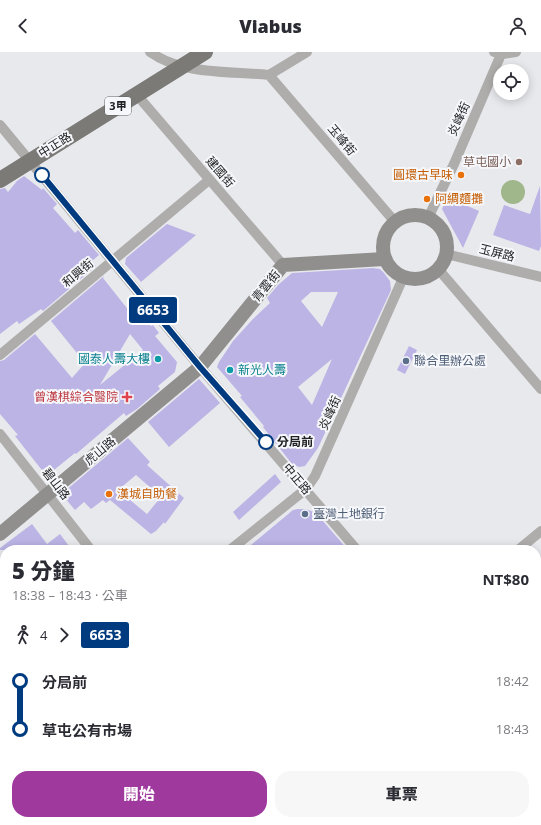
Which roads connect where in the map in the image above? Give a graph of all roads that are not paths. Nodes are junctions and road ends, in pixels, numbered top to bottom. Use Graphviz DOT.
graph roads {
  1 [pos="150,52"];
  2 [pos="205,52"];
  3 [pos="307,52"];
  4 [pos="516,52"];
  5 [pos="499,53"];
  6 [pos="182,67"];
  7 [pos="269,74"];
  8 [pos="138,95"];
  9 [pos="0,125"];
  10 [pos="31,161"];
  11 [pos="0,180"];
  12 [pos="209,180"];
  13 [pos="428,218"];
  14 [pos="394,222"];
  15 [pos="446,254"];
  16 [pos="384,259"];
  17 [pos="112,261"];
  18 [pos="283,265"];
  19 [pos="438,270"];
  20 [pos="541,277"];
  21 [pos="404,278"];
  22 [pos="0,355"];
  23 [pos="200,367"];
  24 [pos="541,389"];
  25 [pos="0,434"];
  26 [pos="306,489"];
  27 [pos="48,495"];
  28 [pos="541,531"];
  29 [pos="0,534"];
  30 [pos="87,545"];
  31 [pos="236,545"];
  32 [pos="353,545"];
  33 [pos="524,545"];
  1 -- 6 [label="street"];
  2 -- 6 [label="main road, 中正路 / 3甲"];
  3 -- 7 [label="street"];
  4 -- 5 [label="street"];
  5 -- 13 [label="street, 炎峰街"];
  6 -- 7 [label="street"];
  6 -- 8 [label="main road, 中正路 / 3甲"];
  7 -- 14 [label="street, 玉峰街"];
  8 -- 10 [label="main road, 中正路 / 3甲"];
  8 -- 12 [label="street, 建國街"];
  9 -- 10 [label="street"];
  10 -- 11 [label="main road, 3甲"];
  10 -- 17 [label="street, 中正路"];
  12 -- 17 [label="street, 和興街"];
  12 -- 18 [label="street, 建國街"];
  13 -- 14 [label="street"];
  13 -- 15 [label="street"];
  14 -- 16 [label="street"];
  15 -- 19 [label="street"];
  15 -- 20 [label="street, 玉屏路"];
  16 -- 18 [label="street, 青雲街"];
  16 -- 21 [label="street"];
  17 -- 22 [label="street, 和興街"];
  17 -- 23 [label="street, 中正路"];
  18 -- 23 [label="street, 青雲街"];
  19 -- 21 [label="street"];
  19 -- 24 [label="street"];
  21 -- 26 [label="street, 炎峰街"];
  23 -- 26 [label="street, 中正路"];
  23 -- 27 [label="street, 虎山路"];
  25 -- 27 [label="street, 碧山路"];
  26 -- 31 [label="street, 炎峰街"];
  26 -- 32 [label="street, 中正路"];
  27 -- 29 [label="street, 虎山路"];
  27 -- 30 [label="street, 碧山路"];
  28 -- 33 [label="street"];
}
